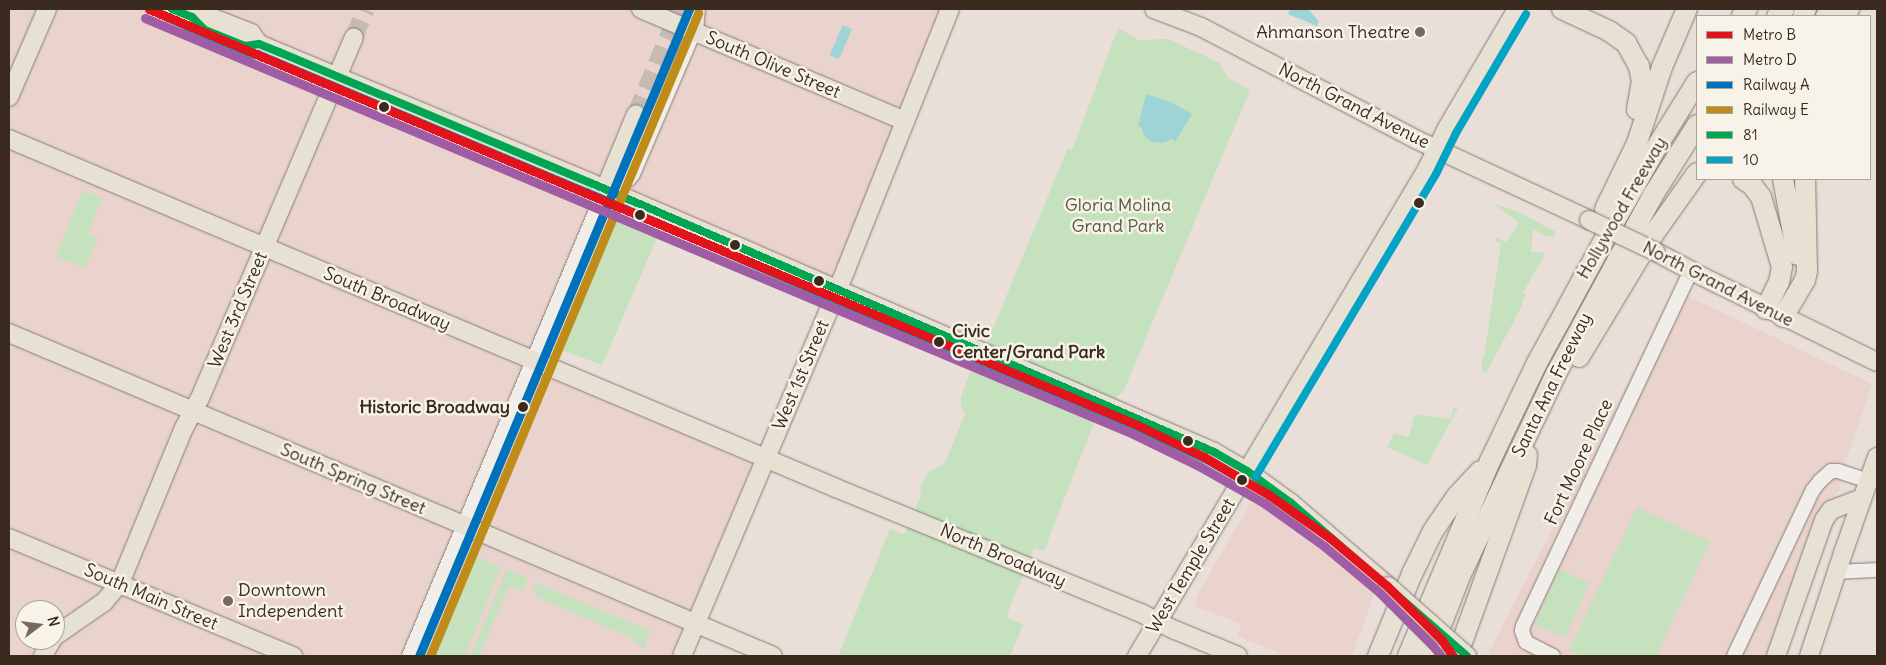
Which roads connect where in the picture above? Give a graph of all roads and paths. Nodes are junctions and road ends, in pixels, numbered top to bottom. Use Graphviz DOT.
graph roads {
  1 [pos="48,9"];
  2 [pos="172,9"];
  3 [pos="641,9"];
  4 [pos="696,9"];
  5 [pos="950,9"];
  6 [pos="1154,9"];
  7 [pos="1517,9"];
  8 [pos="1562,9"];
  9 [pos="1687,9"];
  10 [pos="694,32"];
  11 [pos="354,37"];
  12 [pos="337,77"];
  13 [pos="1696,84"];
  14 [pos="9,97"];
  15 [pos="636,114"];
  16 [pos="905,121"];
  17 [pos="1696,127"];
  18 [pos="9,139"];
  19 [pos="1436,149"];
  20 [pos="1696,175"];
  21 [pos="1711,180"];
  22 [pos="1744,180"];
  23 [pos="1783,180"];
  24 [pos="1805,180"];
  25 [pos="1618,187"];
  26 [pos="605,189"];
  27 [pos="1654,243"];
  28 [pos="265,246"];
  29 [pos="1691,271"];
  30 [pos="1798,287"];
  31 [pos="838,290"];
  32 [pos="1774,313"];
  33 [pos="9,333"];
  34 [pos="535,360"];
  35 [pos="1877,362"];
  36 [pos="1538,363"];
  37 [pos="1545,396"];
  38 [pos="194,410"];
  39 [pos="1531,427"];
  40 [pos="767,457"];
  41 [pos="1877,457"];
  42 [pos="1490,461"];
  43 [pos="1247,472"];
  44 [pos="1868,481"];
  45 [pos="1862,498"];
  46 [pos="463,527"];
  47 [pos="9,538"];
  48 [pos="1877,570"];
  49 [pos="1837,572"];
  50 [pos="120,583"];
  51 [pos="1158,622"];
  52 [pos="697,623"];
  53 [pos="65,629"];
  54 [pos="293,656"];
  55 [pos="408,656"];
  56 [pos="682,656"];
  57 [pos="774,656"];
  58 [pos="1137,656"];
  59 [pos="1238,656"];
  60 [pos="1378,656"];
  61 [pos="1408,656"];
  62 [pos="1429,656"];
  63 [pos="1457,656"];
  64 [pos="1467,656"];
  65 [pos="1554,656"];
  66 [pos="1734,656"];
  67 [pos="1776,656"];
  68 [pos="1809,656"];
  1 -- 14 [label="main road"];
  2 -- 12 [label="main road"];
  3 -- 10 [label="main road, South Olive Street"];
  4 -- 10 [label="main road"];
  5 -- 16 [label="main road, West 1st Street"];
  6 -- 19 [label="main road, North Grand Avenue"];
  7 -- 19 [label="main road, West Temple Street"];
  8 -- 25 [label="highway"];
  9 -- 25 [label="highway"];
  10 -- 16 [label="main road, South Olive Street"];
  10 -- 26 [label="street"];
  11 -- 12 [label="main road, West 3rd Street"];
  12 -- 26 [label="main road"];
  12 -- 28 [label="main road, West 3rd Street"];
  13 -- 36 [label="highway, Hollywood Freeway"];
  15 -- 26 [label="main road"];
  16 -- 31 [label="main road, West 1st Street"];
  17 -- 37 [label="highway, Santa Ana Freeway"];
  18 -- 28 [label="main road, South Broadway"];
  19 -- 27 [label="main road, North Grand Avenue, bridge"];
  19 -- 43 [label="main road, West Temple Street"];
  20 -- 27 [label="highway"];
  21 -- 27 [label="highway"];
  22 -- 32 [label="highway"];
  23 -- 30 [label="highway"];
  24 -- 30 [label="highway"];
  25 -- 36 [label="highway"];
  26 -- 31 [label="main road"];
  26 -- 34 [label="street"];
  27 -- 29 [label="main road, North Grand Avenue"];
  27 -- 37 [label="highway"];
  28 -- 34 [label="main road, South Broadway"];
  28 -- 38 [label="main road, West 3rd Street"];
  29 -- 32 [label="main road, North Grand Avenue"];
  29 -- 65 [label="street, Fort Moore Place"];
  30 -- 32 [label="highway"];
  31 -- 40 [label="main road, West 1st Street"];
  31 -- 43 [label="main road"];
  32 -- 35 [label="main road, North Grand Avenue"];
  33 -- 38 [label="main road, South Spring Street"];
  34 -- 40 [label="main road, South Broadway"];
  34 -- 46 [label="street"];
  36 -- 42 [label="highway, Santa Ana Freeway"];
  37 -- 39 [label="highway, Santa Ana Freeway"];
  38 -- 46 [label="main road, South Spring Street"];
  38 -- 50 [label="main road, West 3rd Street"];
  39 -- 62 [label="highway, Santa Ana Freeway"];
  39 -- 63 [label="highway"];
  40 -- 51 [label="main road, North Broadway"];
  40 -- 52 [label="main road, West 1st Street"];
  41 -- 44 [label="main road"];
  42 -- 60 [label="highway"];
  42 -- 61 [label="highway, Santa Ana Freeway"];
  43 -- 51 [label="main road, West Temple Street"];
  43 -- 64 [label="main road, bridge"];
  44 -- 45 [label="main road"];
  44 -- 66 [label="street"];
  45 -- 49 [label="main road"];
  45 -- 67 [label="main road"];
  46 -- 52 [label="main road, South Spring Street"];
  46 -- 55 [label="street"];
  47 -- 50 [label="main road, South Main Street"];
  48 -- 49 [label="street"];
  49 -- 68 [label="main road"];
  50 -- 53 [label="main road, West 3rd Street"];
  50 -- 54 [label="main road, South Main Street"];
  51 -- 58 [label="main road, West Temple Street"];
  51 -- 59 [label="main road, North Broadway"];
  52 -- 56 [label="main road, West 1st Street"];
  52 -- 57 [label="main road, South Spring Street"];
}
